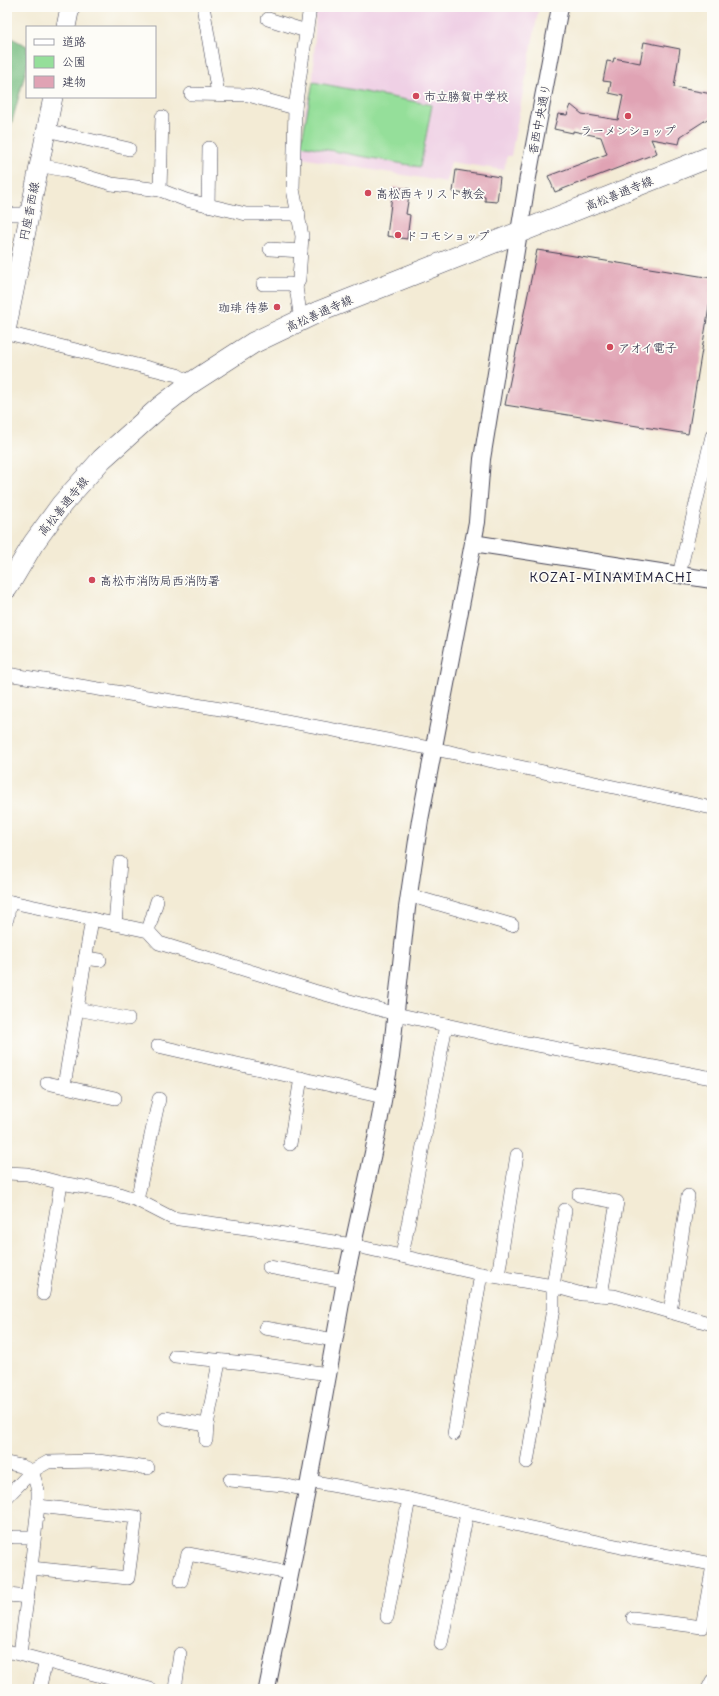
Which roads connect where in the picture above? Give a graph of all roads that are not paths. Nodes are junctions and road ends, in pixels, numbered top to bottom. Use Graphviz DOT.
graph roads {
  1 [pos="70,7"];
  2 [pos="310,7"];
  3 [pos="560,7"];
  4 [pos="204,12"];
  5 [pos="268,19"];
  6 [pos="66,26"];
  7 [pos="306,30"];
  8 [pos="191,94"];
  9 [pos="218,94"];
  10 [pos="52,98"];
  11 [pos="295,108"];
  12 [pos="162,117"];
  13 [pos="46,130"];
  14 [pos="209,148"];
  15 [pos="129,149"];
  16 [pos="712,156"];
  17 [pos="38,165"];
  18 [pos="160,190"];
  19 [pos="208,206"];
  20 [pos="7,214"];
  21 [pos="29,214"];
  22 [pos="299,214"];
  23 [pos="520,231"];
  24 [pos="270,249"];
  25 [pos="301,251"];
  26 [pos="263,284"];
  27 [pos="296,288"];
  28 [pos="301,320"];
  29 [pos="7,324"];
  30 [pos="7,333"];
  31 [pos="191,383"];
  32 [pos="712,436"];
  33 [pos="473,543"];
  34 [pos="679,575"];
  35 [pos="712,580"];
  36 [pos="7,588"];
  37 [pos="7,674"];
  38 [pos="432,750"];
  39 [pos="712,808"];
  40 [pos="120,863"];
  41 [pos="408,895"];
  42 [pos="157,901"];
  43 [pos="9,902"];
  44 [pos="7,919"];
  45 [pos="92,919"];
  46 [pos="115,924"];
  47 [pos="512,925"];
  48 [pos="148,931"];
  49 [pos="85,958"];
  50 [pos="100,960"];
  51 [pos="76,1009"];
  52 [pos="396,1014"];
  53 [pos="128,1019"];
  54 [pos="446,1025"];
  55 [pos="158,1046"];
  56 [pos="301,1078"];
  57 [pos="712,1078"];
  58 [pos="47,1083"];
  59 [pos="64,1086"];
  60 [pos="384,1097"];
  61 [pos="115,1098"];
  62 [pos="159,1099"];
  63 [pos="290,1144"];
  64 [pos="517,1155"];
  65 [pos="7,1173"];
  66 [pos="61,1183"];
  67 [pos="579,1195"];
  68 [pos="688,1196"];
  69 [pos="137,1200"];
  70 [pos="565,1210"];
  71 [pos="352,1245"];
  72 [pos="402,1256"];
  73 [pos="269,1267"];
  74 [pos="481,1274"];
  75 [pos="498,1276"];
  76 [pos="345,1281"];
  77 [pos="553,1286"];
  78 [pos="43,1294"];
  79 [pos="601,1295"];
  80 [pos="670,1312"];
  81 [pos="712,1324"];
  82 [pos="265,1328"];
  83 [pos="334,1340"];
  84 [pos="175,1356"];
  85 [pos="219,1362"];
  86 [pos="328,1374"];
  87 [pos="165,1418"];
  88 [pos="207,1425"];
  89 [pos="454,1434"];
  90 [pos="206,1440"];
  91 [pos="527,1462"];
  92 [pos="7,1463"];
  93 [pos="148,1468"];
  94 [pos="32,1471"];
  95 [pos="230,1480"];
  96 [pos="308,1485"];
  97 [pos="7,1497"];
  98 [pos="409,1499"];
  99 [pos="38,1506"];
  100 [pos="467,1512"];
  101 [pos="14,1537"];
  102 [pos="34,1537"];
  103 [pos="712,1564"];
  104 [pos="31,1568"];
  105 [pos="712,1571"];
  106 [pos="290,1573"];
  107 [pos="181,1581"];
  108 [pos="8,1595"];
  109 [pos="28,1598"];
  110 [pos="387,1616"];
  111 [pos="633,1618"];
  112 [pos="441,1644"];
  113 [pos="13,1653"];
  114 [pos="180,1654"];
  115 [pos="46,1661"];
  116 [pos="712,1681"];
  117 [pos="121,1685"];
  118 [pos="38,1689"];
  119 [pos="150,1689"];
  120 [pos="175,1689"];
  121 [pos="267,1689"];
  122 [pos="708,1689"];
  1 -- 6 [label="main road"];
  2 -- 7 [label="street"];
  3 -- 23 [label="street, 香西中央通り"];
  4 -- 9 [label="street"];
  5 -- 7 [label="street"];
  7 -- 11 [label="street"];
  8 -- 9 [label="street"];
  9 -- 11 [label="street"];
  10 -- 13 [label="main road, 円座香西線"];
  11 -- 22 [label="street"];
  12 -- 18 [label="street"];
  13 -- 15 [label="street"];
  13 -- 17 [label="main road, 円座香西線"];
  14 -- 19 [label="street"];
  16 -- 23 [label="main road, 高松善通寺線"];
  17 -- 18 [label="street"];
  17 -- 21 [label="main road, 円座香西線"];
  18 -- 19 [label="street"];
  19 -- 22 [label="street"];
  20 -- 21 [label="street"];
  21 -- 29 [label="main road, 円座香西線"];
  22 -- 25 [label="street"];
  23 -- 28 [label="main road, 高松善通寺線"];
  23 -- 33 [label="street, 香西中央通り"];
  24 -- 25 [label="street"];
  25 -- 27 [label="street"];
  26 -- 27 [label="street"];
  27 -- 28 [label="street"];
  28 -- 31 [label="main road, 高松善通寺線"];
  30 -- 31 [label="street"];
  31 -- 36 [label="main road, 高松善通寺線"];
  32 -- 34 [label="street"];
  33 -- 34 [label="street"];
  33 -- 38 [label="street, 香西中央通り"];
  34 -- 35 [label="street"];
  37 -- 38 [label="street"];
  38 -- 39 [label="street"];
  38 -- 41 [label="street, 香西中央通り"];
  40 -- 46 [label="street"];
  41 -- 47 [label="street"];
  41 -- 52 [label="street, 香西中央通り"];
  42 -- 48 [label="street"];
  43 -- 44 [label="street"];
  43 -- 45 [label="street"];
  45 -- 46 [label="street"];
  45 -- 49 [label="street"];
  46 -- 48 [label="street"];
  48 -- 52 [label="street"];
  49 -- 50 [label="street"];
  49 -- 51 [label="street"];
  51 -- 53 [label="street"];
  51 -- 59 [label="street"];
  52 -- 54 [label="street"];
  52 -- 60 [label="street, 香西中央通り"];
  54 -- 57 [label="street"];
  54 -- 72 [label="street"];
  55 -- 56 [label="street"];
  56 -- 60 [label="street"];
  56 -- 63 [label="street"];
  58 -- 59 [label="street"];
  59 -- 61 [label="street"];
  60 -- 71 [label="street, 香西中央通り"];
  62 -- 69 [label="street"];
  64 -- 75 [label="street"];
  65 -- 66 [label="street"];
  66 -- 69 [label="street"];
  66 -- 78 [label="street"];
  67 -- 79 [label="street"];
  68 -- 80 [label="street"];
  69 -- 71 [label="street"];
  70 -- 77 [label="street"];
  71 -- 72 [label="street"];
  71 -- 76 [label="street, 香西中央通り"];
  72 -- 74 [label="street"];
  73 -- 76 [label="street"];
  74 -- 75 [label="street"];
  74 -- 89 [label="street"];
  75 -- 77 [label="street"];
  76 -- 83 [label="street, 香西中央通り"];
  77 -- 79 [label="street"];
  77 -- 91 [label="street"];
  79 -- 80 [label="street"];
  80 -- 81 [label="street"];
  82 -- 83 [label="street"];
  83 -- 86 [label="street, 香西中央通り"];
  84 -- 85 [label="street"];
  85 -- 86 [label="street"];
  85 -- 88 [label="street"];
  86 -- 96 [label="street, 香西中央通り"];
  87 -- 88 [label="street"];
  88 -- 90 [label="street"];
  92 -- 94 [label="street"];
  93 -- 94 [label="street"];
  94 -- 97 [label="street"];
  94 -- 99 [label="street"];
  95 -- 96 [label="street"];
  96 -- 98 [label="street"];
  96 -- 106 [label="street, 香西中央通り"];
  98 -- 100 [label="street"];
  98 -- 110 [label="street"];
  99 -- 102 [label="street"];
  99 -- 104 [label="street"];
  100 -- 103 [label="street"];
  100 -- 112 [label="street"];
  101 -- 102 [label="street"];
  102 -- 104 [label="street"];
  104 -- 109 [label="street"];
  105 -- 111 [label="street"];
  106 -- 107 [label="street"];
  106 -- 121 [label="street, 香西中央通り"];
  108 -- 109 [label="street"];
  109 -- 113 [label="street"];
  113 -- 115 [label="street"];
  114 -- 120 [label="street"];
  115 -- 117 [label="street"];
  115 -- 118 [label="street"];
  116 -- 122 [label="street"];
  117 -- 119 [label="street"];
}
